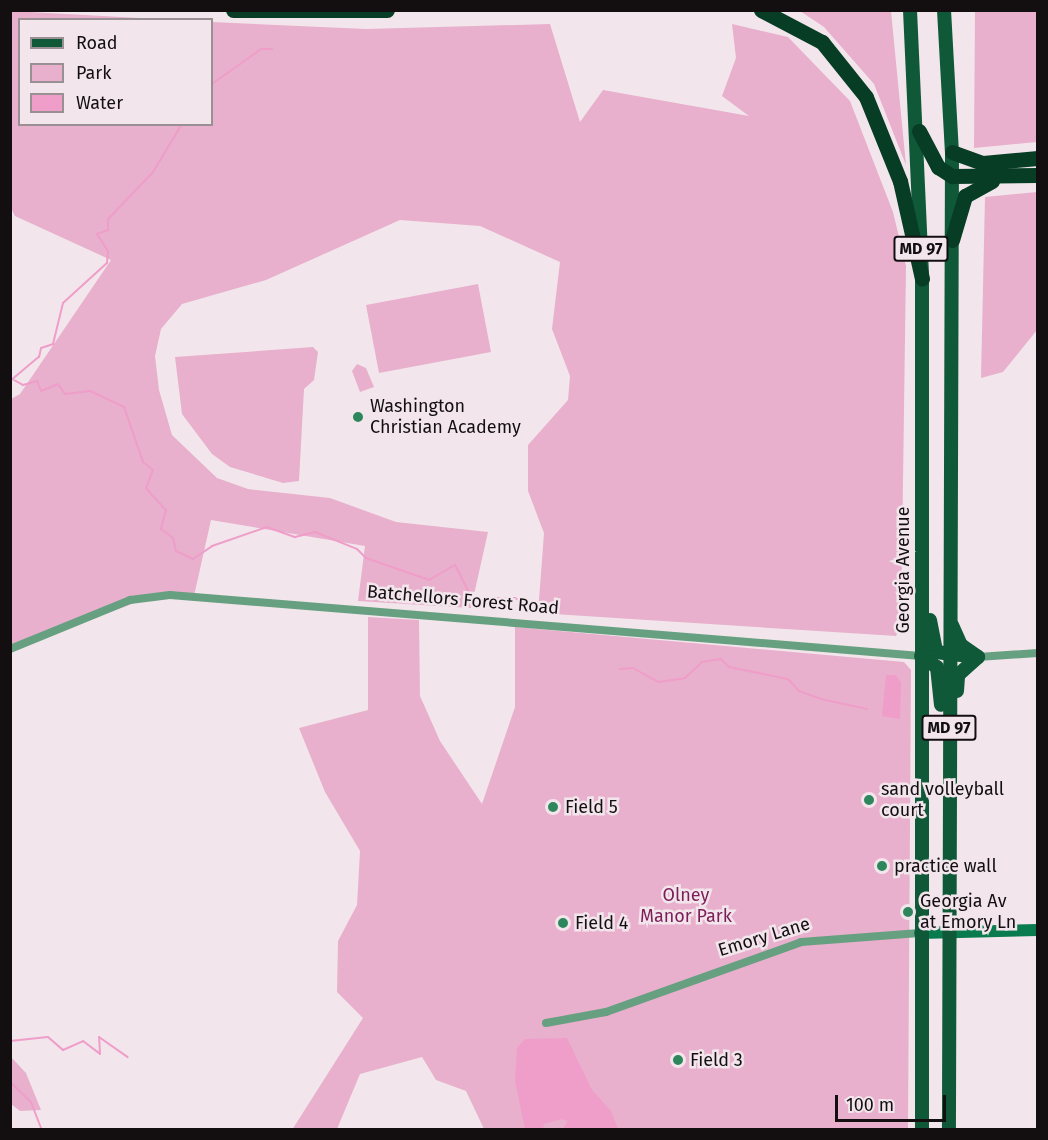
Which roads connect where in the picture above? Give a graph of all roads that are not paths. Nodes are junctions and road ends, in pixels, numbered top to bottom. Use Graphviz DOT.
graph roads {
  1 [pos="233,10"];
  2 [pos="387,10"];
  3 [pos="761,10"];
  4 [pos="910,10"];
  5 [pos="944,10"];
  6 [pos="919,131"];
  7 [pos="952,152"];
  8 [pos="1038,158"];
  9 [pos="1038,175"];
  10 [pos="952,176"];
  11 [pos="1013,177"];
  12 [pos="951,240"];
  13 [pos="922,279"];
  14 [pos="921,520"];
  15 [pos="950,619"];
  16 [pos="10,649"];
  17 [pos="1038,653"];
  18 [pos="921,656"];
  19 [pos="950,657"];
  20 [pos="978,657"];
  21 [pos="950,731"];
  22 [pos="949,774"];
  23 [pos="1038,930"];
  24 [pos="949,932"];
  25 [pos="920,933"];
  26 [pos="546,1023"];
  27 [pos="922,1130"];
  28 [pos="949,1130"];
  1 -- 2 [label="highway"];
  3 -- 13 [label="highway"];
  4 -- 6 [label="main road, Georgia Avenue / MD 97"];
  5 -- 7 [label="main road, MD 97"];
  6 -- 10 [label="highway"];
  6 -- 13 [label="main road, Georgia Avenue / MD 97"];
  7 -- 8 [label="highway"];
  7 -- 10 [label="main road, MD 97"];
  9 -- 11 [label="highway"];
  10 -- 11 [label="highway"];
  10 -- 12 [label="main road, MD 97"];
  11 -- 12 [label="highway"];
  12 -- 15 [label="main road, MD 97"];
  13 -- 14 [label="main road, Georgia Avenue / MD 97"];
  14 -- 18 [label="main road, Georgia Avenue / MD 97"];
  14 -- 19 [label="main road"];
  15 -- 19 [label="main road, MD 97"];
  15 -- 20 [label="main road"];
  16 -- 18 [label="street, Batchellors Forest Road"];
  17 -- 20 [label="street"];
  18 -- 22 [label="main road"];
  18 -- 25 [label="main road, Georgia Avenue / MD 97"];
  19 -- 20 [label="main road"];
  19 -- 21 [label="main road, MD 97"];
  20 -- 21 [label="main road"];
  21 -- 22 [label="main road, MD 97"];
  22 -- 24 [label="main road, MD 97"];
  23 -- 24 [label="street, Emory Lane"];
  24 -- 25 [label="street, Emory Lane"];
  24 -- 28 [label="main road, MD 97"];
  25 -- 26 [label="street, Emory Lane"];
  25 -- 27 [label="main road, Georgia Avenue / MD 97"];
}
